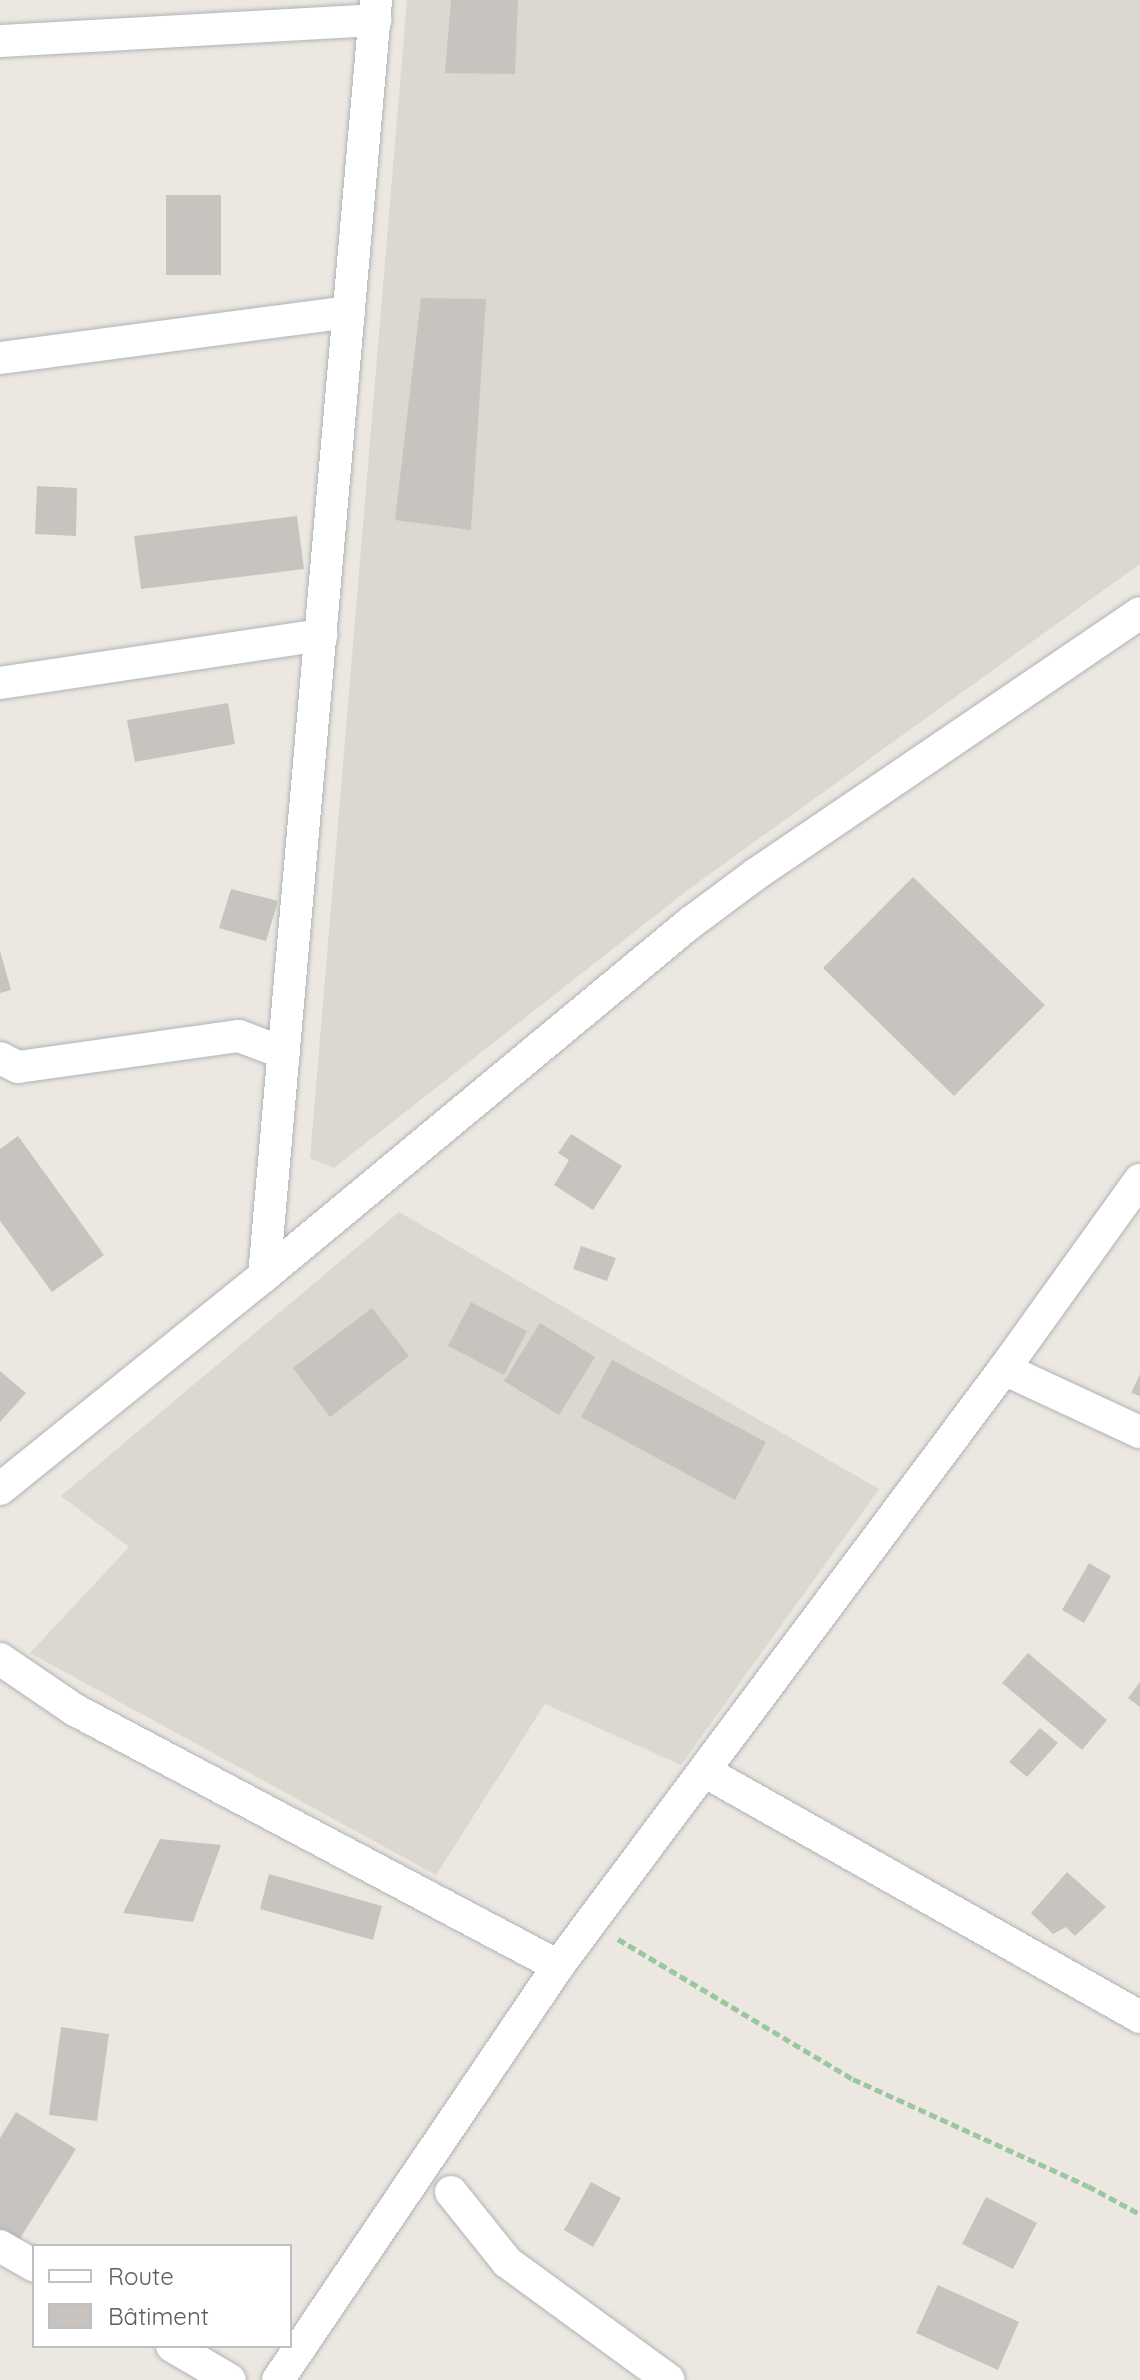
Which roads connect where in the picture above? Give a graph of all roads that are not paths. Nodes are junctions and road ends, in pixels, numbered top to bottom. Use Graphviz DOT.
graph roads {
  1 [pos="375,10"];
  2 [pos="0,41"];
  3 [pos="349,312"];
  4 [pos="0,358"];
  5 [pos="1140,613"];
  6 [pos="321,635"];
  7 [pos="0,683"];
  8 [pos="284,1053"];
  9 [pos="0,1058"];
  10 [pos="1140,1180"];
  11 [pos="264,1276"];
  12 [pos="1004,1369"];
  13 [pos="1140,1432"];
  14 [pos="0,1489"];
  15 [pos="0,1659"];
  16 [pos="704,1771"];
  17 [pos="558,1966"];
  18 [pos="1140,2017"];
  19 [pos="451,2192"];
  20 [pos="0,2246"];
  21 [pos="32,2265"];
  22 [pos="175,2348"];
  23 [pos="230,2380"];
  24 [pos="278,2380"];
  25 [pos="669,2380"];
  1 -- 2 [label="street"];
  1 -- 3 [label="street"];
  3 -- 4 [label="street"];
  3 -- 6 [label="street"];
  5 -- 11 [label="street"];
  6 -- 7 [label="street"];
  6 -- 8 [label="street"];
  8 -- 9 [label="street"];
  8 -- 11 [label="street"];
  10 -- 12 [label="street"];
  11 -- 14 [label="street"];
  12 -- 13 [label="street"];
  12 -- 16 [label="street"];
  15 -- 17 [label="street"];
  16 -- 17 [label="street"];
  16 -- 18 [label="street"];
  17 -- 24 [label="street"];
  19 -- 25 [label="street"];
  20 -- 21 [label="street"];
  22 -- 23 [label="street"];
}
